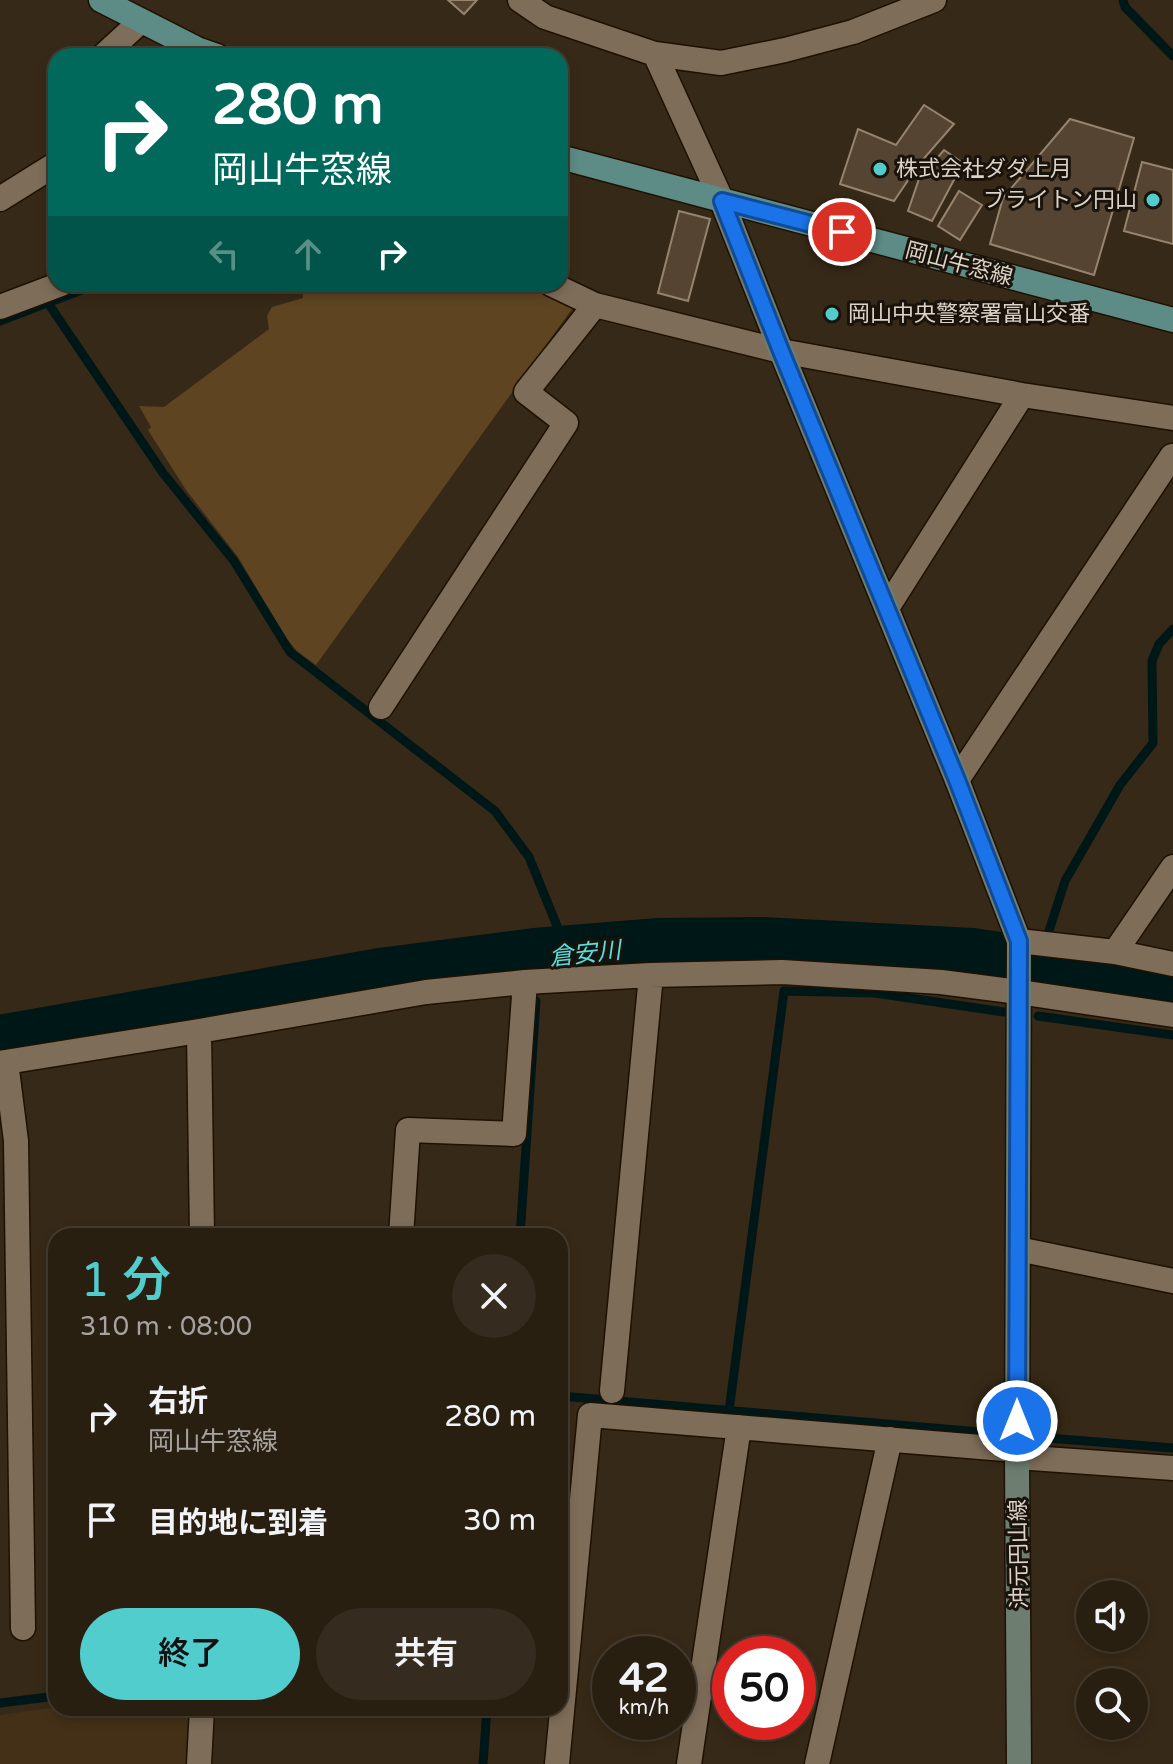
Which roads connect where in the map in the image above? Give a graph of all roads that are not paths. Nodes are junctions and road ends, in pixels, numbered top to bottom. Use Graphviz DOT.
graph roads {
  1 [pos="101,0"];
  2 [pos="520,0"];
  3 [pos="934,0"];
  4 [pos="141,21"];
  5 [pos="112,48"];
  6 [pos="195,48"];
  7 [pos="655,54"];
  8 [pos="568,159"];
  9 [pos="48,169"];
  10 [pos="0,199"];
  11 [pos="722,201"];
  12 [pos="48,289"];
  13 [pos="568,292"];
  14 [pos="595,305"];
  15 [pos="0,307"];
  16 [pos="1173,320"];
  17 [pos="781,351"];
  18 [pos="1022,395"];
  19 [pos="1173,418"];
  20 [pos="1172,456"];
  21 [pos="887,608"];
  22 [pos="381,707"];
  23 [pos="957,780"];
  24 [pos="1173,867"];
  25 [pos="1019,945"];
  26 [pos="1115,952"];
  27 [pos="1173,964"];
  28 [pos="651,975"];
  29 [pos="525,982"];
  30 [pos="1019,985"];
  31 [pos="1173,1015"];
  32 [pos="199,1031"];
  33 [pos="3,1063"];
  34 [pos="202,1228"];
  35 [pos="402,1228"];
  36 [pos="1018,1249"];
  37 [pos="1173,1281"];
  38 [pos="612,1391"];
  39 [pos="739,1427"];
  40 [pos="890,1439"];
  41 [pos="1017,1453"];
  42 [pos="1173,1468"];
  43 [pos="23,1628"];
  44 [pos="568,1648"];
  45 [pos="202,1716"];
  46 [pos="562,1716"];
  47 [pos="199,1764"];
  48 [pos="557,1764"];
  49 [pos="689,1764"];
  50 [pos="817,1764"];
  51 [pos="1019,1764"];
  1 -- 4 [label="main road"];
  2 -- 7 [label="street"];
  3 -- 7 [label="street"];
  4 -- 5 [label="street"];
  4 -- 6 [label="main road"];
  7 -- 11 [label="street"];
  8 -- 11 [label="main road, 岡山牛窓線"];
  9 -- 10 [label="street"];
  11 -- 16 [label="main road, 岡山牛窓線"];
  11 -- 17 [label="main road, 沖元円山線"];
  12 -- 15 [label="street"];
  13 -- 14 [label="street"];
  14 -- 17 [label="street"];
  14 -- 22 [label="street"];
  17 -- 18 [label="street"];
  17 -- 21 [label="main road, 沖元円山線"];
  18 -- 19 [label="street"];
  18 -- 21 [label="street"];
  20 -- 23 [label="street"];
  21 -- 23 [label="main road, 沖元円山線"];
  23 -- 25 [label="main road, 沖元円山線"];
  24 -- 26 [label="street"];
  25 -- 26 [label="street"];
  25 -- 30 [label="main road, 沖元円山線"];
  26 -- 27 [label="street"];
  28 -- 29 [label="street"];
  28 -- 30 [label="street"];
  28 -- 38 [label="street"];
  29 -- 32 [label="street"];
  29 -- 35 [label="street"];
  30 -- 31 [label="street"];
  30 -- 36 [label="main road, 沖元円山線"];
  32 -- 33 [label="street"];
  32 -- 34 [label="street"];
  33 -- 43 [label="street"];
  36 -- 37 [label="street"];
  36 -- 41 [label="main road, 沖元円山線"];
  39 -- 40 [label="street"];
  39 -- 44 [label="street"];
  39 -- 49 [label="street"];
  40 -- 41 [label="street"];
  40 -- 50 [label="street"];
  41 -- 42 [label="street"];
  41 -- 51 [label="main road, 沖元円山線"];
  45 -- 47 [label="street"];
  46 -- 48 [label="street"];
}
